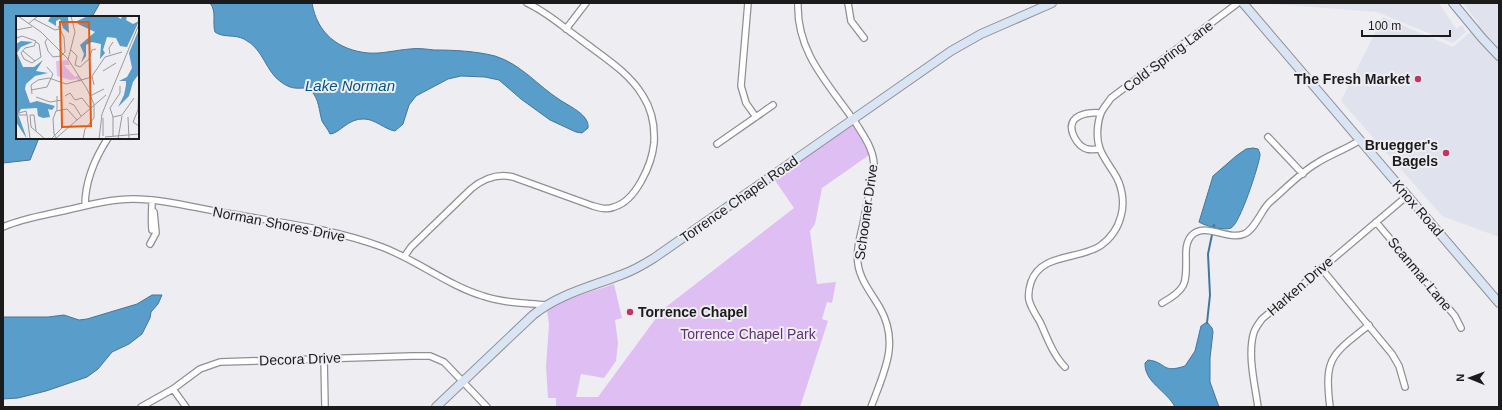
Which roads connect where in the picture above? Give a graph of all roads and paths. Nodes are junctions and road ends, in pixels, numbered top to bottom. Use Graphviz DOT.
graph roads {
  1 [pos="528,3"];
  2 [pos="586,3"];
  3 [pos="748,3"];
  4 [pos="798,3"];
  5 [pos="848,3"];
  6 [pos="1052,3"];
  7 [pos="1238,3"];
  8 [pos="1243,3"];
  9 [pos="1453,3"];
  10 [pos="566,29"];
  11 [pos="864,38"];
  12 [pos="1499,56"];
  13 [pos="773,105"];
  14 [pos="1101,113"];
  15 [pos="756,117"];
  16 [pos="853,119"];
  17 [pos="1268,137"];
  18 [pos="108,139"];
  19 [pos="1360,140"];
  20 [pos="717,144"];
  21 [pos="1100,149"];
  22 [pos="1303,174"];
  23 [pos="1408,196"];
  24 [pos="152,200"];
  25 [pos="85,206"];
  26 [pos="1376,222"];
  27 [pos="3,227"];
  28 [pos="150,244"];
  29 [pos="404,257"];
  30 [pos="1322,268"];
  31 [pos="1499,302"];
  32 [pos="1162,303"];
  33 [pos="546,305"];
  34 [pos="1368,325"];
  35 [pos="1461,328"];
  36 [pos="324,358"];
  37 [pos="1065,367"];
  38 [pos="463,381"];
  39 [pos="1405,387"];
  40 [pos="173,389"];
  41 [pos="141,407"];
  42 [pos="186,407"];
  43 [pos="325,407"];
  44 [pos="436,407"];
  45 [pos="487,407"];
  46 [pos="871,407"];
  47 [pos="1258,407"];
  48 [pos="1330,407"];
  1 -- 10 [label="street"];
  2 -- 10 [label="street"];
  3 -- 15 [label="street"];
  4 -- 16 [label="street, Schooner Drive"];
  5 -- 11 [label="street"];
  6 -- 16 [label="street, Torrence Chapel Road"];
  7 -- 14 [label="street, Cold Spring Lane"];
  8 -- 19 [label="street, Knox Road"];
  9 -- 12 [label="street"];
  10 -- 29 [label="street"];
  13 -- 15 [label="street"];
  14 -- 21 [label="street, Cold Spring Lane"];
  14 -- 21 [label="street"];
  15 -- 20 [label="street"];
  16 -- 33 [label="street, Torrence Chapel Road"];
  16 -- 46 [label="street, Schooner Drive"];
  17 -- 22 [label="street"];
  18 -- 25 [label="street"];
  19 -- 22 [label="street"];
  19 -- 23 [label="street, Knox Road"];
  21 -- 37 [label="street, Cold Spring Lane"];
  22 -- 32 [label="street"];
  23 -- 26 [label="street, Harken Drive"];
  23 -- 31 [label="street, Knox Road"];
  24 -- 25 [label="street, Norman Shores Drive"];
  24 -- 28 [label="street"];
  24 -- 29 [label="street, Norman Shores Drive"];
  25 -- 27 [label="street, Norman Shores Drive"];
  26 -- 30 [label="street, Harken Drive"];
  26 -- 35 [label="street, Scanmar Lane"];
  29 -- 33 [label="street, Norman Shores Drive"];
  30 -- 34 [label="street"];
  30 -- 47 [label="street, Harken Drive"];
  33 -- 38 [label="street, Torrence Chapel Road"];
  34 -- 39 [label="street"];
  34 -- 48 [label="street"];
  36 -- 38 [label="street, Decora Drive"];
  36 -- 40 [label="street, Decora Drive"];
  36 -- 43 [label="street"];
  38 -- 44 [label="street, Torrence Chapel Road"];
  38 -- 45 [label="street, Decora Drive"];
  40 -- 41 [label="street, Decora Drive"];
  40 -- 42 [label="street"];
}
